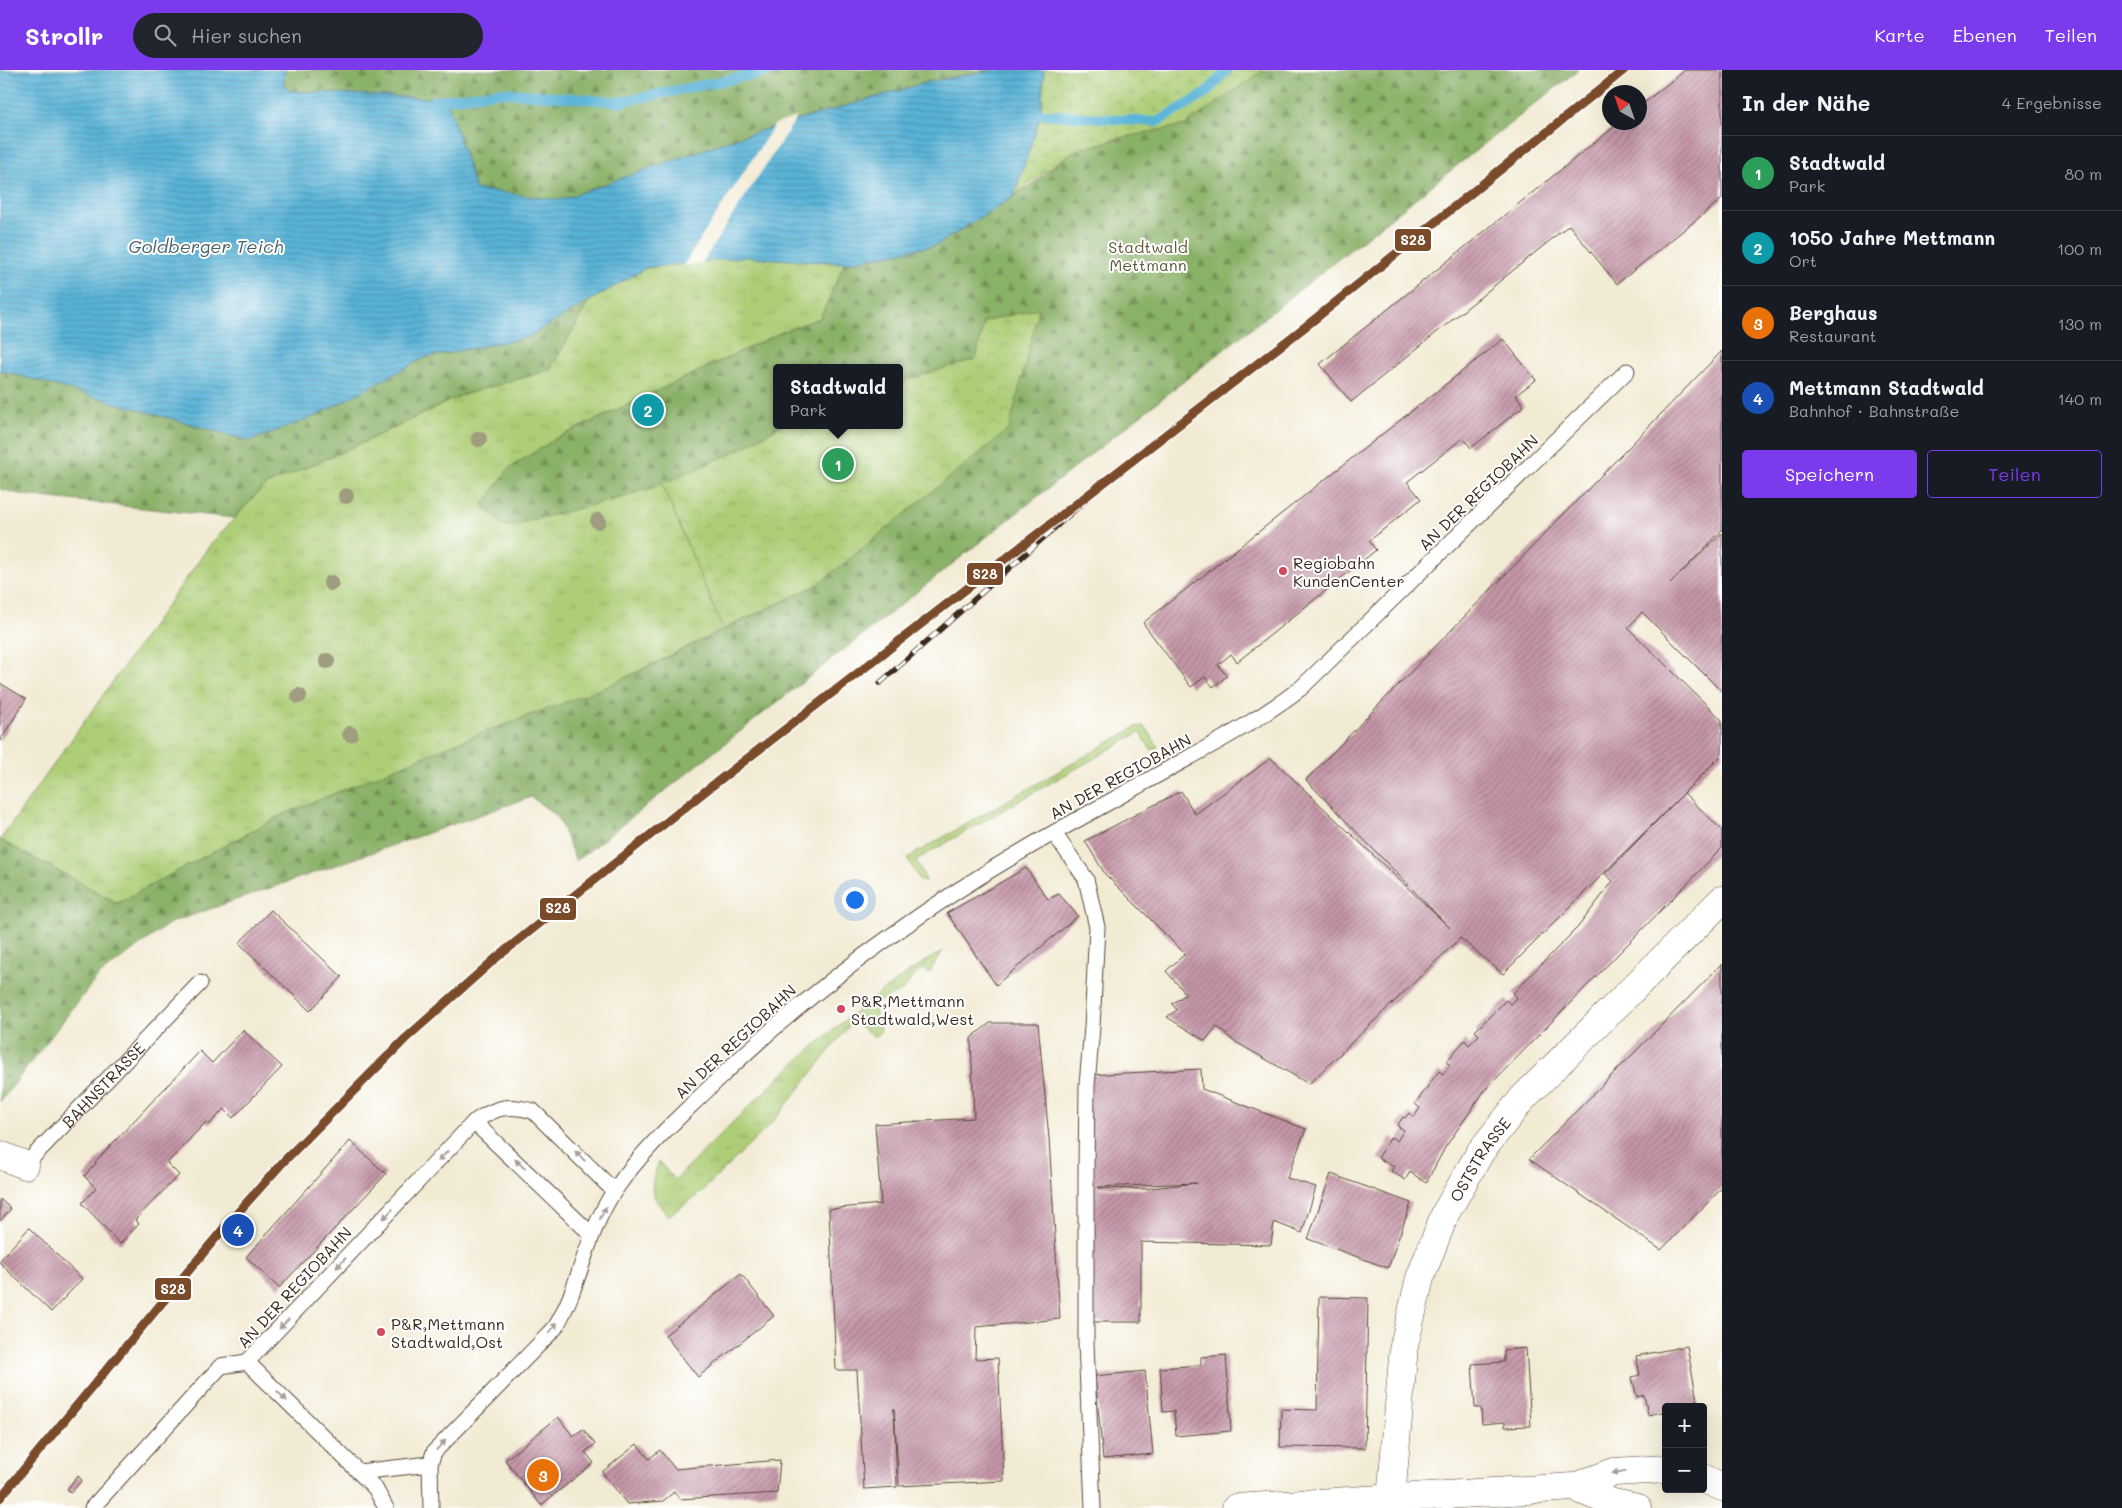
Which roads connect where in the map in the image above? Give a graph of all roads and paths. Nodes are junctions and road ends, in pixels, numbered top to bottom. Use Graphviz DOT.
graph roads {
  1 [pos="1627,371"];
  2 [pos="1054,833"];
  3 [pos="1722,900"];
  4 [pos="200,983"];
  5 [pos="474,1122"];
  6 [pos="12,1160"];
  7 [pos="614,1191"];
  8 [pos="592,1235"];
  9 [pos="247,1362"];
  10 [pos="430,1464"];
  11 [pos="1662,1469"];
  12 [pos="359,1472"];
  13 [pos="1707,1480"];
  14 [pos="1574,1487"];
  15 [pos="1722,1487"];
  16 [pos="1391,1500"];
  17 [pos="92,1508"];
  18 [pos="386,1508"];
  19 [pos="431,1508"];
  20 [pos="1093,1508"];
  21 [pos="1236,1508"];
  22 [pos="1638,1508"];
  1 -- 2 [label="lane, AN DER REGIOBAHN"];
  2 -- 7 [label="lane, AN DER REGIOBAHN"];
  2 -- 20 [label="lane"];
  3 -- 16 [label="street, OSTSTRASSE"];
  4 -- 6 [label="lane, BAHNSTRASSE"];
  7 -- 5 [label="lane, AN DER REGIOBAHN, one-way"];
  8 -- 5 [label="lane, one-way"];
  5 -- 9 [label="lane, AN DER REGIOBAHN, one-way"];
  8 -- 7 [label="lane, AN DER REGIOBAHN, one-way"];
  10 -- 8 [label="lane, AN DER REGIOBAHN, one-way"];
  9 -- 12 [label="lane, AN DER REGIOBAHN, one-way"];
  9 -- 17 [label="lane"];
  10 -- 12 [label="lane"];
  10 -- 19 [label="lane"];
  11 -- 14 [label="street, one-way"];
  12 -- 18 [label="lane, AN DER REGIOBAHN"];
  13 -- 15 [label="street"];
  14 -- 16 [label="street"];
  14 -- 22 [label="street"];
  16 -- 21 [label="street"];
}
